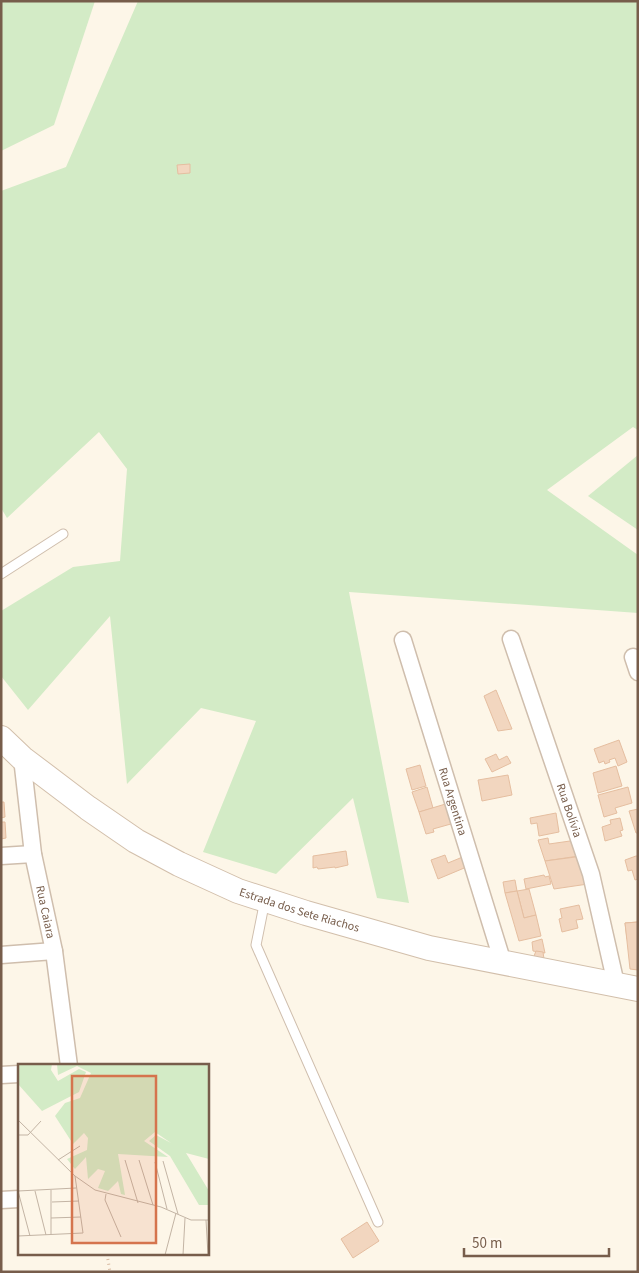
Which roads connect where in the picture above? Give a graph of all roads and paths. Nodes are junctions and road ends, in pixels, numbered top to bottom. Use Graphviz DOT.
graph roads {
  1 [pos="63,534"];
  2 [pos="1,574"];
  3 [pos="511,639"];
  4 [pos="403,640"];
  5 [pos="1,738"];
  6 [pos="22,758"];
  7 [pos="33,854"];
  8 [pos="1,856"];
  9 [pos="265,900"];
  10 [pos="54,951"];
  11 [pos="1,955"];
  12 [pos="503,962"];
  13 [pos="627,987"];
  14 [pos="70,1064"];
  15 [pos="18,1074"];
  16 [pos="1,1075"];
  17 [pos="1,1200"];
  18 [pos="18,1200"];
  19 [pos="378,1222"];
  20 [pos="107,1256"];
  21 [pos="110,1272"];
  1 -- 2 [label="lane"];
  3 -- 13 [label="street, Rua Bolívia"];
  4 -- 12 [label="street, Rua Argentina"];
  5 -- 6 [label="street, Estrada dos Sete Riachos"];
  6 -- 7 [label="street, Rua Caiara"];
  6 -- 9 [label="street, Estrada dos Sete Riachos"];
  7 -- 8 [label="street"];
  7 -- 10 [label="street, Rua Caiara"];
  9 -- 12 [label="street, Estrada dos Sete Riachos"];
  9 -- 19 [label="lane"];
  10 -- 11 [label="street"];
  10 -- 14 [label="street, Rua Caiara"];
  12 -- 13 [label="street, Estrada dos Sete Riachos"];
  15 -- 16 [label="street"];
  17 -- 18 [label="street"];
  20 -- 21 [label="path"];
}
